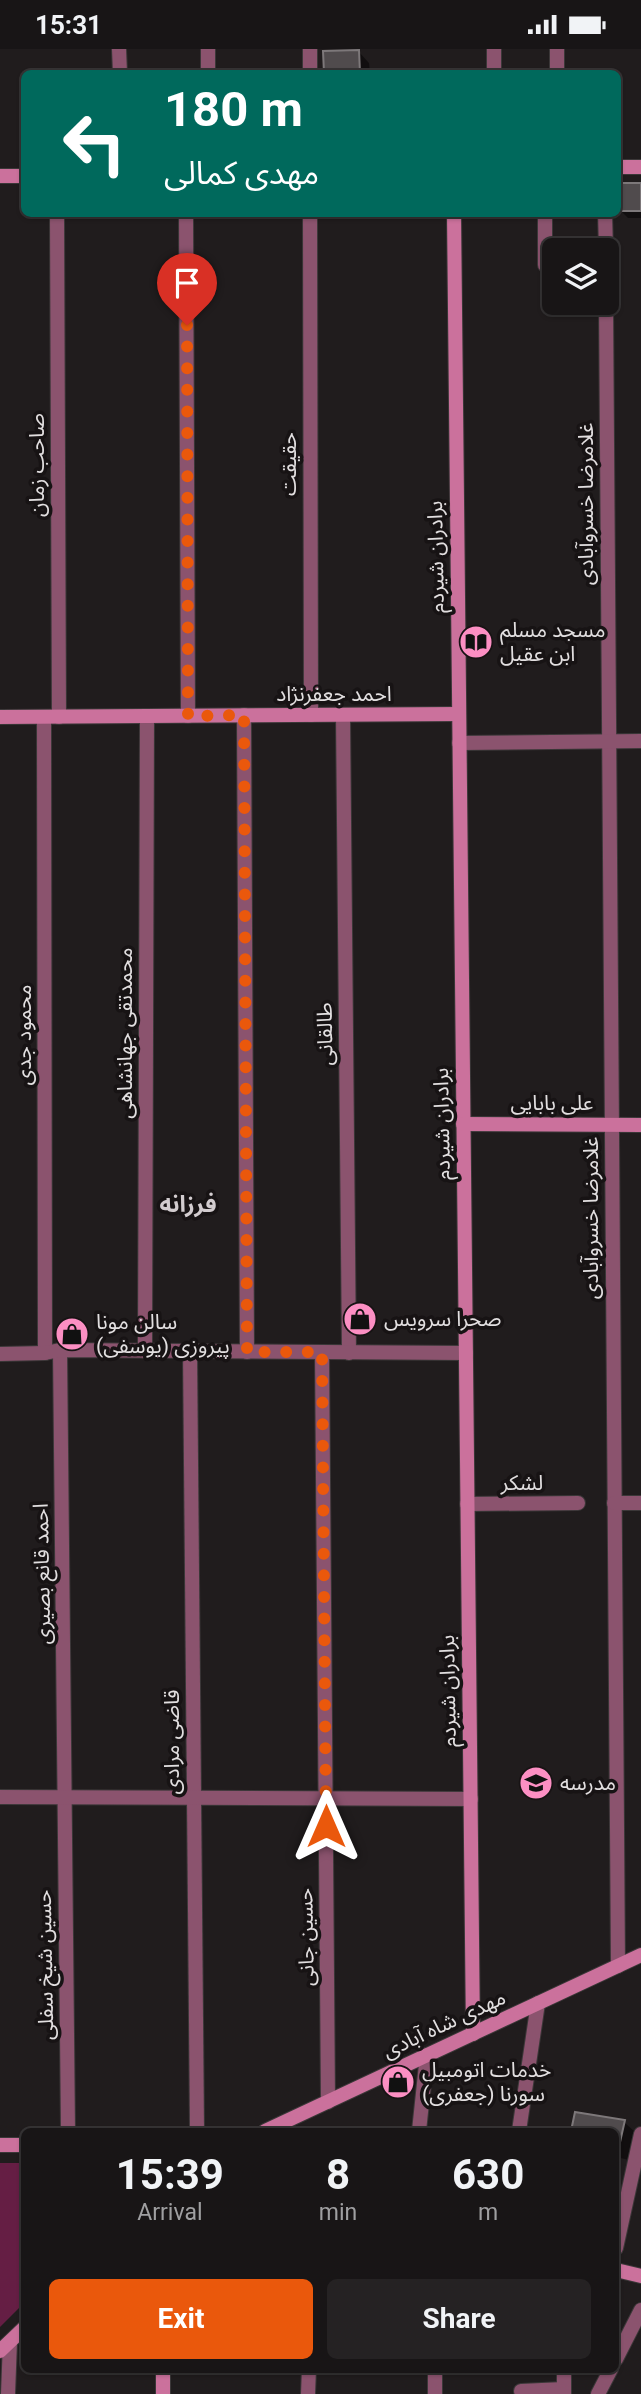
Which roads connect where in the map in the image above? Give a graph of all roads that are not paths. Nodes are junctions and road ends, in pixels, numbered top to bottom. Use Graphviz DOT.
graph roads {
  1 [pos="119,49"];
  2 [pos="208,49"];
  3 [pos="310,49"];
  4 [pos="494,49"];
  5 [pos="557,49"];
  6 [pos="120,70"];
  7 [pos="208,70"];
  8 [pos="310,70"];
  9 [pos="494,70"];
  10 [pos="558,70"];
  11 [pos="621,167"];
  12 [pos="641,167"];
  13 [pos="0,176"];
  14 [pos="21,176"];
  15 [pos="57,217"];
  16 [pos="186,217"];
  17 [pos="310,217"];
  18 [pos="454,217"];
  19 [pos="545,217"];
  20 [pos="605,217"];
  21 [pos="545,238"];
  22 [pos="606,238"];
  23 [pos="606,315"];
  24 [pos="459,714"];
  25 [pos="244,715"];
  26 [pos="311,715"];
  27 [pos="343,715"];
  28 [pos="146,716"];
  29 [pos="188,716"];
  30 [pos="0,717"];
  31 [pos="51,717"];
  32 [pos="641,741"];
  33 [pos="609,742"];
  34 [pos="459,743"];
  35 [pos="463,1124"];
  36 [pos="611,1125"];
  37 [pos="641,1125"];
  38 [pos="61,1350"];
  39 [pos="145,1351"];
  40 [pos="190,1352"];
  41 [pos="247,1352"];
  42 [pos="322,1352"];
  43 [pos="45,1353"];
  44 [pos="349,1353"];
  45 [pos="466,1353"];
  46 [pos="0,1354"];
  47 [pos="578,1503"];
  48 [pos="614,1503"];
  49 [pos="641,1503"];
  50 [pos="467,1504"];
  51 [pos="0,1797"];
  52 [pos="65,1797"];
  53 [pos="193,1798"];
  54 [pos="326,1798"];
  55 [pos="471,1799"];
  56 [pos="641,1955"];
  57 [pos="618,1966"];
  58 [pos="538,2004"];
  59 [pos="473,2033"];
  60 [pos="427,2055"];
  61 [pos="328,2102"];
  62 [pos="68,2128"];
  63 [pos="197,2128"];
  64 [pos="272,2128"];
  65 [pos="419,2128"];
  66 [pos="519,2128"];
  67 [pos="641,2134"];
  68 [pos="0,2145"];
  69 [pos="21,2145"];
  70 [pos="619,2234"];
  71 [pos="619,2271"];
  72 [pos="641,2276"];
  73 [pos="641,2310"];
  74 [pos="21,2331"];
  75 [pos="5,2346"];
  76 [pos="619,2353"];
  77 [pos="163,2373"];
  78 [pos="309,2373"];
  79 [pos="435,2373"];
  80 [pos="564,2373"];
  81 [pos="609,2373"];
  82 [pos="521,2391"];
  83 [pos="564,2392"];
  84 [pos="8,2394"];
  85 [pos="163,2394"];
  86 [pos="308,2394"];
  87 [pos="435,2394"];
  88 [pos="598,2394"];
  1 -- 6 [label="street"];
  2 -- 7 [label="street"];
  3 -- 8 [label="street"];
  4 -- 9 [label="street"];
  5 -- 10 [label="street"];
  11 -- 12 [label="street"];
  13 -- 14 [label="street"];
  15 -- 31 [label="street, صاحب زمان"];
  16 -- 29 [label="street"];
  17 -- 26 [label="street, حقیقت"];
  18 -- 24 [label="street, برادران شیردم"];
  19 -- 21 [label="street"];
  20 -- 22 [label="street"];
  23 -- 33 [label="street, غلامرضا خسروآبادی"];
  24 -- 27 [label="street, احمد جعفرنژاد"];
  24 -- 34 [label="street, برادران شیردم"];
  25 -- 26 [label="street, احمد جعفرنژاد"];
  25 -- 29 [label="street, احمد جعفرنژاد"];
  25 -- 41 [label="street"];
  26 -- 27 [label="street, احمد جعفرنژاد"];
  27 -- 44 [label="street, طالقانی"];
  28 -- 29 [label="street, احمد جعفرنژاد"];
  28 -- 31 [label="street, احمد جعفرنژاد"];
  28 -- 39 [label="street, محمدتقی جهانشاهی"];
  30 -- 31 [label="street, احمد جعفرنژاد"];
  31 -- 43 [label="street, محمود جدی"];
  32 -- 33 [label="street"];
  33 -- 34 [label="street"];
  33 -- 36 [label="street, غلامرضا خسروآبادی"];
  34 -- 35 [label="street, برادران شیردم"];
  35 -- 36 [label="street, علی بابایی"];
  35 -- 45 [label="street, برادران شیردم"];
  36 -- 37 [label="street, علی بابایی"];
  36 -- 48 [label="street, غلامرضا خسروآبادی"];
  38 -- 39 [label="street"];
  38 -- 43 [label="street"];
  38 -- 52 [label="street, احمد قانع بصیری"];
  39 -- 40 [label="street"];
  40 -- 41 [label="street"];
  40 -- 53 [label="street, قاضی مرادی"];
  41 -- 42 [label="street"];
  42 -- 44 [label="street"];
  42 -- 54 [label="street, حسین جانی"];
  43 -- 46 [label="street"];
  44 -- 45 [label="street"];
  45 -- 50 [label="street, برادران شیردم"];
  47 -- 50 [label="street, لشكر"];
  48 -- 49 [label="street"];
  48 -- 57 [label="street, غلامرضا خسروآبادی"];
  50 -- 55 [label="street, برادران شیردم"];
  51 -- 52 [label="street"];
  52 -- 53 [label="street"];
  52 -- 62 [label="street, حسین شیخ سفلی"];
  53 -- 54 [label="street"];
  53 -- 63 [label="street, قاضی مرادی"];
  54 -- 55 [label="street"];
  54 -- 61 [label="street, حسین جانی"];
  55 -- 59 [label="street, برادران شیردم"];
  56 -- 57 [label="street, مهدی شاه آبادی"];
  57 -- 58 [label="street, مهدی شاه آبادی"];
  58 -- 59 [label="street, مهدی شاه آبادی"];
  58 -- 66 [label="street"];
  59 -- 60 [label="street, مهدی شاه آبادی"];
  60 -- 61 [label="street, مهدی شاه آبادی"];
  60 -- 65 [label="street"];
  61 -- 64 [label="street, مهدی شاه آبادی"];
  67 -- 70 [label="street"];
  68 -- 69 [label="street"];
  71 -- 72 [label="street"];
  73 -- 76 [label="street"];
  74 -- 75 [label="street"];
  75 -- 84 [label="street"];
  77 -- 85 [label="street"];
  78 -- 86 [label="street"];
  79 -- 87 [label="street"];
  80 -- 83 [label="street"];
  81 -- 88 [label="street"];
  82 -- 83 [label="street"];
}
